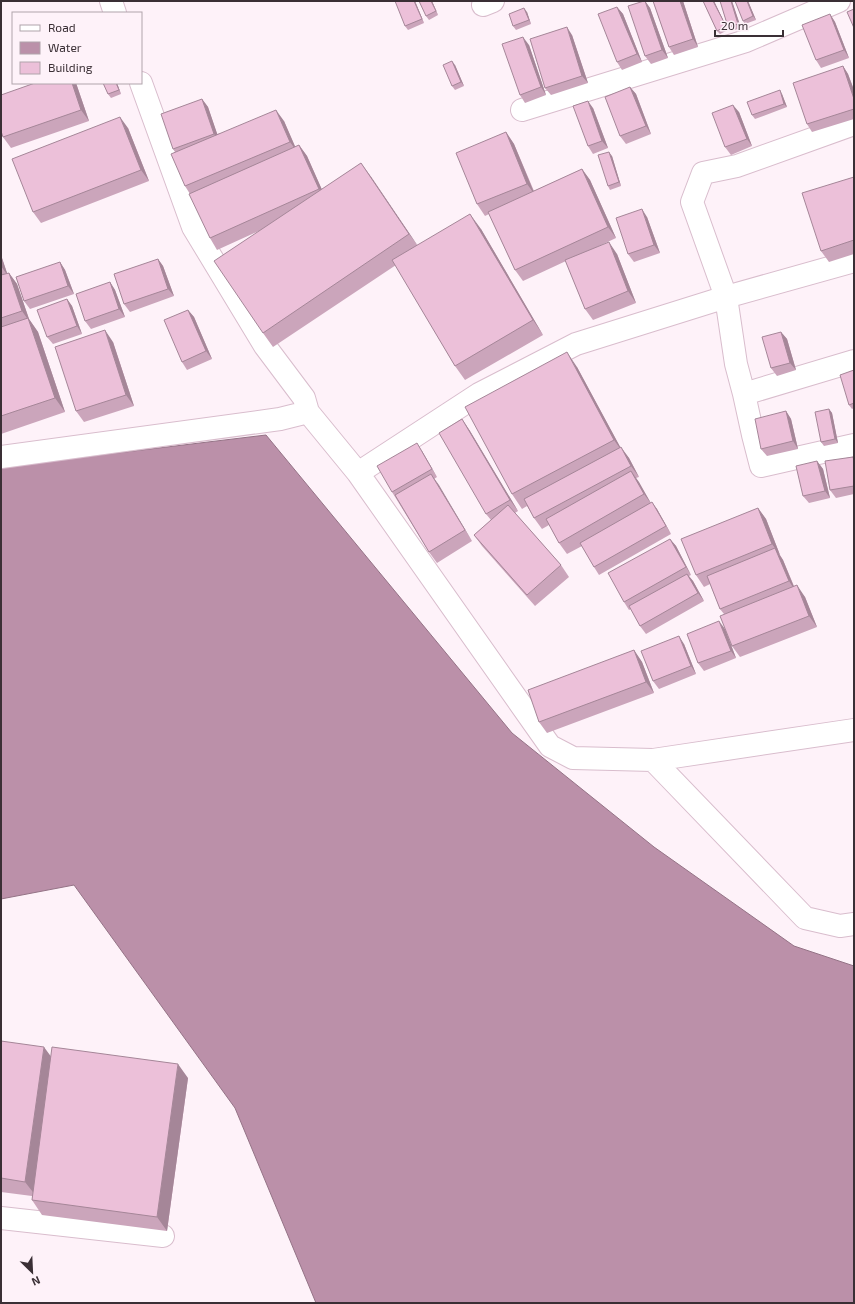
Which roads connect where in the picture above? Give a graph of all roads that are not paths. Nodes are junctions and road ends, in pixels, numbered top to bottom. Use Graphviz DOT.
graph roads {
  1 [pos="111,1"];
  2 [pos="840,1"];
  3 [pos="115,12"];
  4 [pos="141,84"];
  5 [pos="522,110"];
  6 [pos="854,124"];
  7 [pos="854,261"];
  8 [pos="726,297"];
  9 [pos="854,361"];
  10 [pos="744,394"];
  11 [pos="308,412"];
  12 [pos="854,445"];
  13 [pos="1,457"];
  14 [pos="358,473"];
  15 [pos="854,730"];
  16 [pos="653,760"];
  17 [pos="854,924"];
  18 [pos="1,1218"];
  19 [pos="163,1236"];
  1 -- 3 [label="street"];
  2 -- 5 [label="street"];
  4 -- 11 [label="street"];
  6 -- 8 [label="street"];
  7 -- 8 [label="street"];
  8 -- 10 [label="street"];
  8 -- 14 [label="street"];
  9 -- 10 [label="street"];
  10 -- 12 [label="street"];
  11 -- 13 [label="street"];
  11 -- 14 [label="street"];
  14 -- 16 [label="street"];
  15 -- 16 [label="street"];
  16 -- 17 [label="street"];
  18 -- 19 [label="street"];
}
